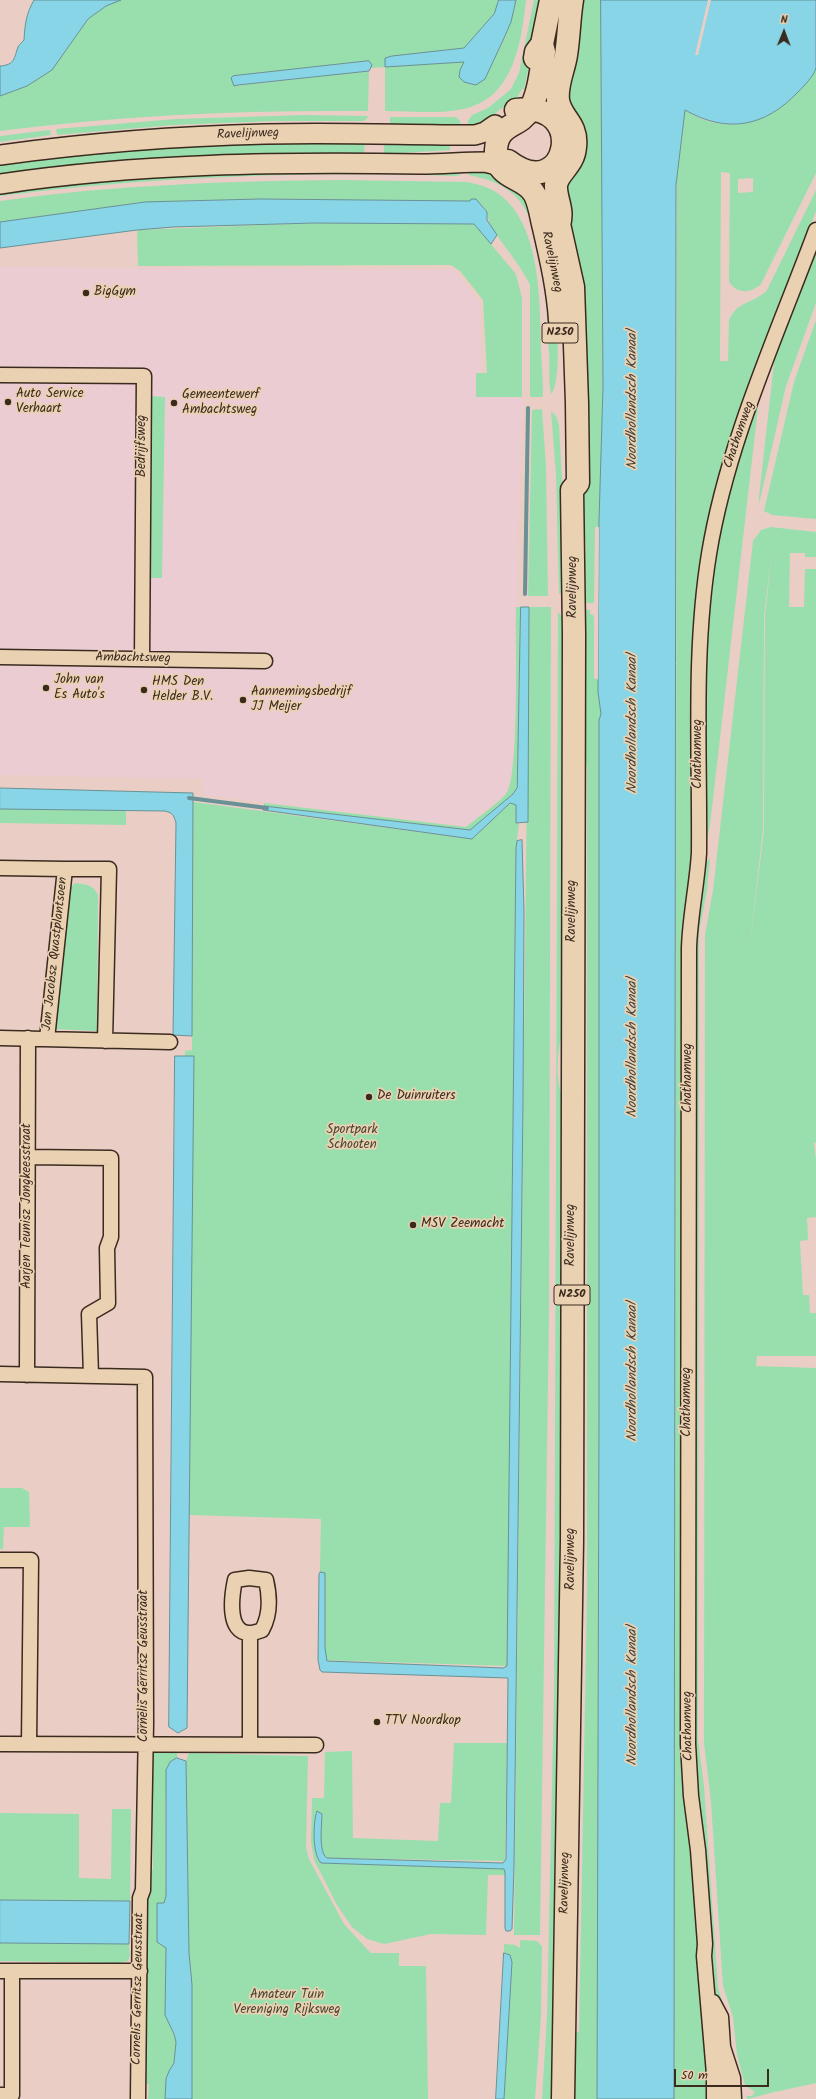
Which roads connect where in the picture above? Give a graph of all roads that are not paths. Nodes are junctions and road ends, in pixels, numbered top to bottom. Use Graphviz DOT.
graph roads {
  1 [pos="551,0"];
  2 [pos="572,0"];
  3 [pos="568,28"];
  4 [pos="523,110"];
  5 [pos="554,120"];
  6 [pos="495,125"];
  7 [pos="0,155"];
  8 [pos="499,162"];
  9 [pos="552,167"];
  10 [pos="0,184"];
  11 [pos="559,224"];
  12 [pos="816,230"];
  13 [pos="0,375"];
  14 [pos="572,490"];
  15 [pos="0,657"];
  16 [pos="142,659"];
  17 [pos="265,662"];
  18 [pos="0,868"];
  19 [pos="65,869"];
  20 [pos="0,1038"];
  21 [pos="28,1038"];
  22 [pos="47,1039"];
  23 [pos="106,1041"];
  24 [pos="170,1042"];
  25 [pos="28,1157"];
  26 [pos="0,1374"];
  27 [pos="27,1375"];
  28 [pos="91,1375"];
  29 [pos="0,1560"];
  30 [pos="250,1633"];
  31 [pos="0,1744"];
  32 [pos="29,1744"];
  33 [pos="145,1745"];
  34 [pos="250,1745"];
  35 [pos="316,1745"];
  36 [pos="706,1944"];
  37 [pos="6,1971"];
  38 [pos="140,1972"];
  39 [pos="713,2002"];
  40 [pos="0,2096"];
  41 [pos="138,2099"];
  42 [pos="563,2099"];
  43 [pos="714,2099"];
  44 [pos="724,2099"];
  45 [pos="734,2099"];
  1 -- 4 [label="main road"];
  2 -- 3 [label="main road, N250"];
  3 -- 5 [label="main road"];
  3 -- 11 [label="main road, Ravelijnweg / N250"];
  4 -- 5 [label="main road"];
  4 -- 6 [label="main road"];
  4 -- 8 [label="main road"];
  5 -- 9 [label="main road, N250"];
  6 -- 7 [label="main road, Ravelijnweg"];
  8 -- 9 [label="main road"];
  8 -- 10 [label="main road"];
  8 -- 14 [label="main road, Ravelijnweg / N250"];
  9 -- 11 [label="main road, Ravelijnweg / N250"];
  11 -- 14 [label="main road, Ravelijnweg / N250"];
  12 -- 36 [label="street, Chathamweg"];
  13 -- 16 [label="street, Bedrijfsweg"];
  14 -- 42 [label="main road, Ravelijnweg / N250"];
  15 -- 16 [label="street, Ambachtsweg"];
  16 -- 17 [label="street, Ambachtsweg"];
  18 -- 19 [label="street"];
  19 -- 22 [label="street, Jan Jacobsz Quastplantsoen"];
  19 -- 23 [label="street, Jan Jacobsz Quastplantsoen"];
  20 -- 21 [label="street"];
  21 -- 22 [label="street"];
  21 -- 25 [label="street, Aarjen Teunisz Jongkeesstraat"];
  22 -- 23 [label="street"];
  23 -- 24 [label="street"];
  25 -- 27 [label="street, Aarjen Teunisz Jongkeesstraat"];
  25 -- 28 [label="street"];
  26 -- 27 [label="street, Cornelis Gerritsz Geusstraat"];
  27 -- 28 [label="street, Cornelis Gerritsz Geusstraat"];
  28 -- 33 [label="street, Cornelis Gerritsz Geusstraat"];
  29 -- 32 [label="street"];
  30 -- 34 [label="street"];
  31 -- 32 [label="street"];
  32 -- 33 [label="street"];
  33 -- 34 [label="street"];
  33 -- 38 [label="street, Cornelis Gerritsz Geusstraat"];
  34 -- 35 [label="street"];
  36 -- 39 [label="street, Chathamweg"];
  36 -- 43 [label="street, Chathamweg"];
  37 -- 38 [label="street"];
  37 -- 40 [label="street"];
  38 -- 41 [label="street, Cornelis Gerritsz Geusstraat"];
  39 -- 44 [label="street, Chathamweg"];
  39 -- 45 [label="street, Chathamweg"];
}
